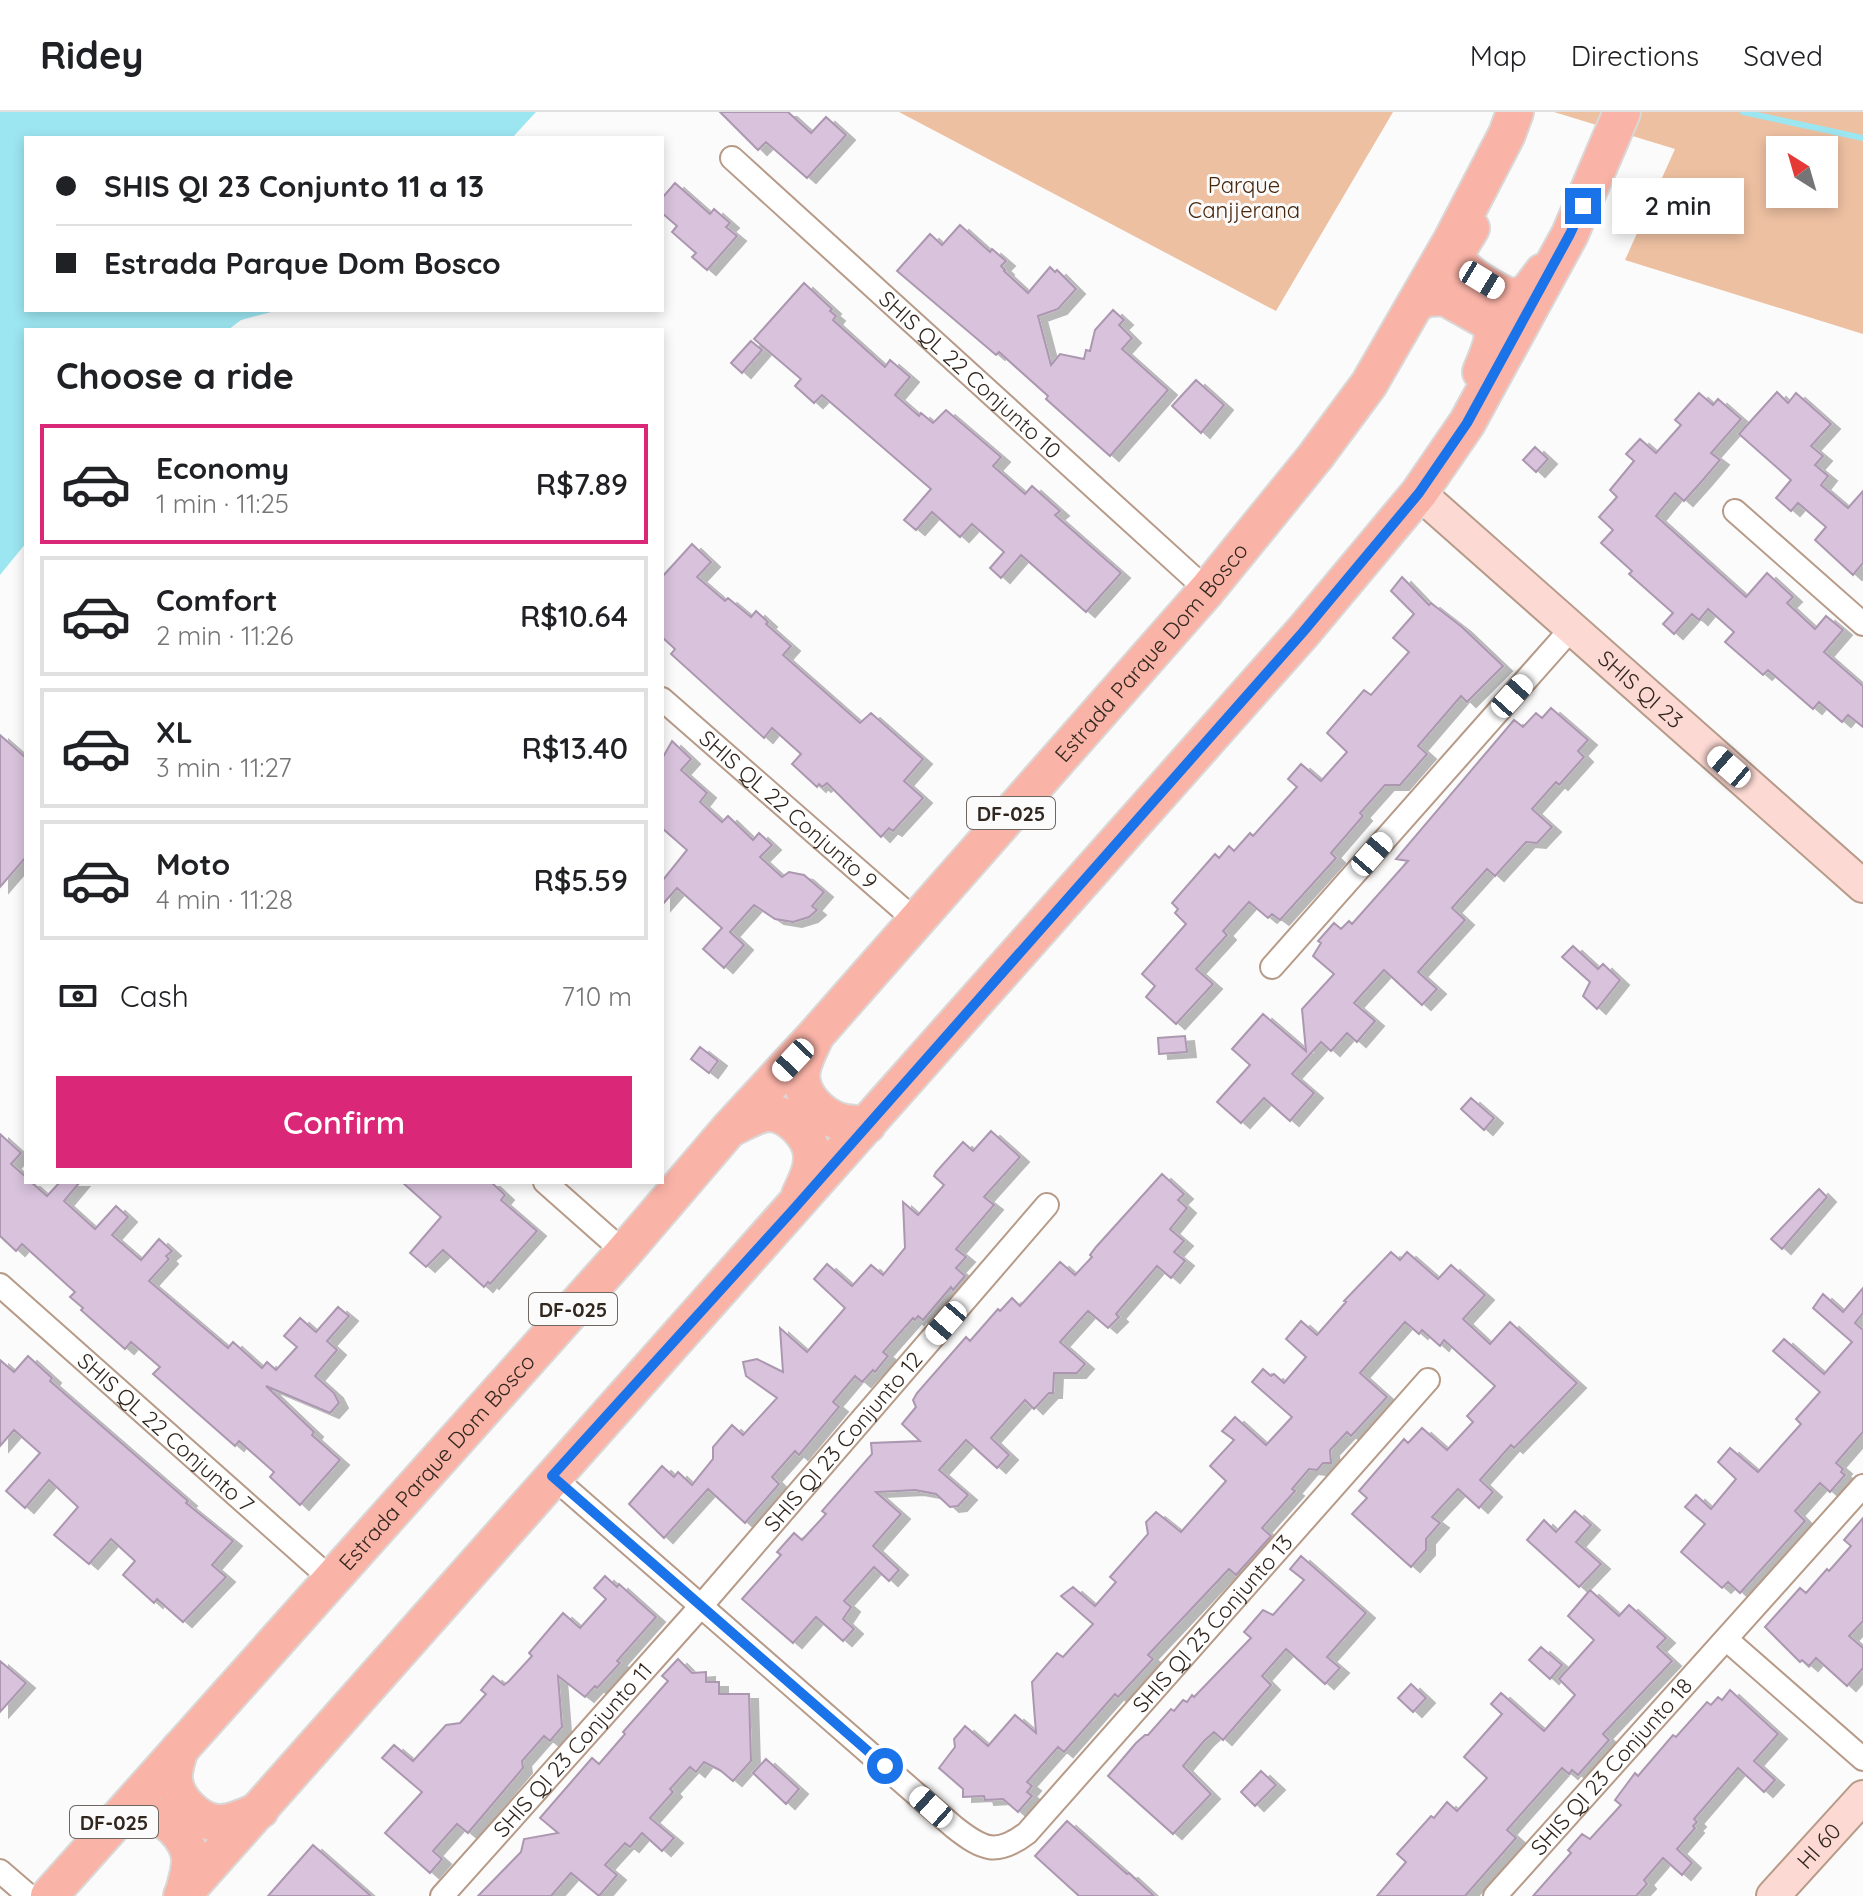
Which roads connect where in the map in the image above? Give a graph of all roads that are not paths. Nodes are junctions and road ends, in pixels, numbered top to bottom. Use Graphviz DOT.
graph roads {
  1 [pos="1622,112"];
  2 [pos="1511,123"];
  3 [pos="732,158"];
  4 [pos="1570,234"];
  5 [pos="1416,303"];
  6 [pos="1467,423"];
  7 [pos="1419,493"];
  8 [pos="1735,511"];
  9 [pos="1207,590"];
  10 [pos="1863,624"];
  11 [pos="1572,628"];
  12 [pos="664,701"];
  13 [pos="1863,886"];
  14 [pos="916,921"];
  15 [pos="1272,967"];
  16 [pos="814,1037"];
  17 [pos="867,1125"];
  18 [pos="730,1128"];
  19 [pos="547,1184"];
  20 [pos="1047,1205"];
  21 [pos="792,1211"];
  22 [pos="624,1252"];
  23 [pos="0,1285"];
  24 [pos="1428,1380"];
  25 [pos="552,1476"];
  26 [pos="1863,1486"];
  27 [pos="332,1580"];
  28 [pos="702,1605"];
  29 [pos="1726,1639"];
  30 [pos="180,1749"];
  31 [pos="1863,1759"];
  32 [pos="1863,1797"];
  33 [pos="261,1809"];
  34 [pos="116,1820"];
  35 [pos="0,1871"];
  36 [pos="29,1896"];
  37 [pos="49,1896"];
  38 [pos="182,1896"];
  39 [pos="442,1896"];
  40 [pos="1495,1896"];
  41 [pos="1773,1896"];
  1 -- 4 [label="main road"];
  2 -- 4 [label="main road"];
  2 -- 5 [label="main road, Estrada Parque Dom Bosco / DF-025"];
  3 -- 9 [label="street, SHIS QL 22 Conjunto 10"];
  4 -- 6 [label="main road"];
  5 -- 6 [label="main road"];
  5 -- 9 [label="main road, Estrada Parque Dom Bosco / DF-025"];
  6 -- 7 [label="main road"];
  7 -- 11 [label="street, SHIS QI 23"];
  7 -- 17 [label="main road"];
  8 -- 10 [label="street"];
  9 -- 14 [label="main road, Estrada Parque Dom Bosco / DF-025"];
  11 -- 13 [label="street, SHIS QI 23"];
  11 -- 15 [label="street"];
  12 -- 14 [label="street, SHIS QL 22 Conjunto 9"];
  14 -- 16 [label="main road, Estrada Parque Dom Bosco / DF-025"];
  16 -- 17 [label="main road"];
  16 -- 18 [label="main road, Estrada Parque Dom Bosco / DF-025"];
  17 -- 21 [label="main road"];
  18 -- 21 [label="main road"];
  18 -- 22 [label="main road, Estrada Parque Dom Bosco / DF-025"];
  19 -- 22 [label="street"];
  20 -- 28 [label="street, SHIS QI 23 Conjunto 12"];
  21 -- 25 [label="main road"];
  22 -- 27 [label="main road, Estrada Parque Dom Bosco / DF-025"];
  23 -- 27 [label="street, SHIS QL 22 Conjunto 7"];
  24 -- 28 [label="street, SHIS QI 23 Conjunto 13"];
  25 -- 28 [label="street"];
  25 -- 33 [label="main road"];
  26 -- 29 [label="street, SHIS QI 23 Conjunto 18"];
  27 -- 30 [label="main road, Estrada Parque Dom Bosco / DF-025"];
  28 -- 39 [label="street, SHIS QI 23 Conjunto 11"];
  29 -- 31 [label="street"];
  29 -- 40 [label="street, SHIS QI 23 Conjunto 18"];
  30 -- 33 [label="main road"];
  30 -- 34 [label="main road, Estrada Parque Dom Bosco / DF-025"];
  32 -- 41 [label="street, HI 60"];
  33 -- 38 [label="main road"];
  34 -- 37 [label="main road, Estrada Parque Dom Bosco / DF-025"];
  34 -- 38 [label="main road"];
  35 -- 36 [label="street"];
}
